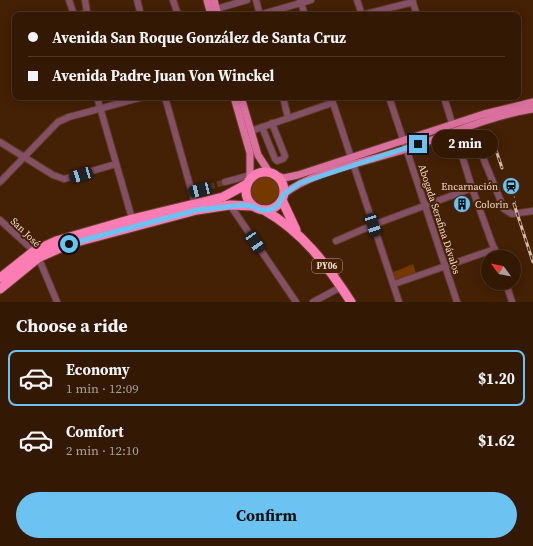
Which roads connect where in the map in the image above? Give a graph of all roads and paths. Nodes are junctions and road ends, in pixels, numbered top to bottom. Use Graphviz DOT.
graph roads {
  1 [pos="70,0"];
  2 [pos="85,0"];
  3 [pos="137,0"];
  4 [pos="173,0"];
  5 [pos="207,0"];
  6 [pos="214,0"];
  7 [pos="247,0"];
  8 [pos="256,0"];
  9 [pos="311,0"];
  10 [pos="357,0"];
  11 [pos="301,1"];
  12 [pos="412,1"];
  13 [pos="73,12"];
  14 [pos="87,12"];
  15 [pos="140,12"];
  16 [pos="177,12"];
  17 [pos="213,12"];
  18 [pos="214,12"];
  19 [pos="217,12"];
  20 [pos="259,12"];
  21 [pos="269,12"];
  22 [pos="304,12"];
  23 [pos="361,12"];
  24 [pos="373,12"];
  25 [pos="416,12"];
  26 [pos="98,100"];
  27 [pos="131,100"];
  28 [pos="166,100"];
  29 [pos="235,100"];
  30 [pos="243,100"];
  31 [pos="283,100"];
  32 [pos="331,100"];
  33 [pos="389,100"];
  34 [pos="445,100"];
  35 [pos="533,102"];
  36 [pos="100,108"];
  37 [pos="533,109"];
  38 [pos="288,118"];
  39 [pos="272,124"];
  40 [pos="262,127"];
  41 [pos="454,128"];
  42 [pos="465,128"];
  43 [pos="251,132"];
  44 [pos="403,141"];
  45 [pos="0,142"];
  46 [pos="406,149"];
  47 [pos="351,157"];
  48 [pos="23,158"];
  49 [pos="116,164"];
  50 [pos="353,165"];
  51 [pos="269,172"];
  52 [pos="278,176"];
  53 [pos="249,179"];
  54 [pos="0,182"];
  55 [pos="225,182"];
  56 [pos="472,188"];
  57 [pos="200,190"];
  58 [pos="192,192"];
  59 [pos="514,196"];
  60 [pos="283,197"];
  61 [pos="230,205"];
  62 [pos="252,206"];
  63 [pos="425,206"];
  64 [pos="196,207"];
  65 [pos="264,210"];
  66 [pos="533,211"];
  67 [pos="519,213"];
  68 [pos="0,220"];
  69 [pos="133,223"];
  70 [pos="373,225"];
  71 [pos="297,233"];
  72 [pos="336,241"];
  73 [pos="495,249"];
  74 [pos="36,255"];
  75 [pos="445,267"];
  76 [pos="0,278"];
  77 [pos="394,284"];
  78 [pos="341,287"];
  79 [pos="0,289"];
  80 [pos="508,290"];
  81 [pos="57,302"];
  82 [pos="296,302"];
  83 [pos="314,302"];
  84 [pos="351,302"];
  85 [pos="399,302"];
  86 [pos="457,302"];
  87 [pos="512,302"];
  1 -- 13 [label="street"];
  2 -- 14 [label="street"];
  3 -- 15 [label="street"];
  4 -- 16 [label="street"];
  5 -- 17 [label="main road"];
  6 -- 18 [label="main road"];
  7 -- 19 [label="street"];
  8 -- 20 [label="street"];
  9 -- 11 [label="street"];
  10 -- 23 [label="street"];
  11 -- 21 [label="street"];
  11 -- 22 [label="street"];
  12 -- 24 [label="street"];
  12 -- 25 [label="street"];
  26 -- 36 [label="street"];
  27 -- 36 [label="street"];
  28 -- 58 [label="street"];
  29 -- 53 [label="main road"];
  30 -- 43 [label="main road"];
  31 -- 38 [label="street"];
  32 -- 38 [label="street"];
  32 -- 47 [label="street"];
  33 -- 44 [label="street, Abogada Serafina Dávalos"];
  34 -- 41 [label="street"];
  35 -- 41 [label="main road"];
  36 -- 48 [label="street"];
  36 -- 49 [label="street"];
  37 -- 42 [label="main road"];
  38 -- 39 [label="street"];
  39 -- 40 [label="street"];
  39 -- 40 [label="street"];
  40 -- 43 [label="street"];
  41 -- 42 [label="main road"];
  41 -- 44 [label="main road"];
  41 -- 46 [label="main road"];
  41 -- 56 [label="street"];
  42 -- 67 [label="street"];
  43 -- 51 [label="main road"];
  44 -- 46 [label="street, Abogada Serafina Dávalos"];
  44 -- 47 [label="main road"];
  45 -- 48 [label="street"];
  46 -- 50 [label="main road"];
  46 -- 63 [label="street, Abogada Serafina Dávalos"];
  47 -- 50 [label="street"];
  47 -- 52 [label="main road"];
  48 -- 49 [label="street"];
  48 -- 54 [label="street"];
  49 -- 69 [label="street"];
  50 -- 60 [label="main road"];
  50 -- 70 [label="street"];
  51 -- 52 [label="highway"];
  51 -- 53 [label="highway, PY06"];
  52 -- 60 [label="highway, PY06"];
  53 -- 55 [label="street"];
  53 -- 62 [label="highway"];
  53 -- 64 [label="highway, PY06"];
  56 -- 63 [label="street"];
  56 -- 73 [label="street"];
  57 -- 58 [label="street"];
  58 -- 64 [label="street"];
  59 -- 67 [label="path"];
  60 -- 65 [label="highway"];
  60 -- 71 [label="highway, PY06"];
  61 -- 62 [label="highway, PY06"];
  61 -- 64 [label="highway, PY06"];
  61 -- 82 [label="street"];
  62 -- 65 [label="highway, PY06"];
  63 -- 70 [label="street"];
  63 -- 75 [label="street, Abogada Serafina Dávalos"];
  64 -- 69 [label="highway, PY06"];
  65 -- 71 [label="highway, PY06"];
  66 -- 67 [label="street"];
  68 -- 74 [label="street, San José"];
  69 -- 74 [label="highway, PY06"];
  70 -- 72 [label="street"];
  70 -- 77 [label="street"];
  71 -- 78 [label="highway, PY06"];
  73 -- 75 [label="street"];
  74 -- 76 [label="highway, PY06"];
  74 -- 79 [label="highway, PY06"];
  74 -- 81 [label="street"];
  75 -- 77 [label="street"];
  75 -- 86 [label="street, Abogada Serafina Dávalos"];
  77 -- 85 [label="street"];
  78 -- 83 [label="street"];
  78 -- 84 [label="highway, PY06"];
  80 -- 87 [label="street"];
}
